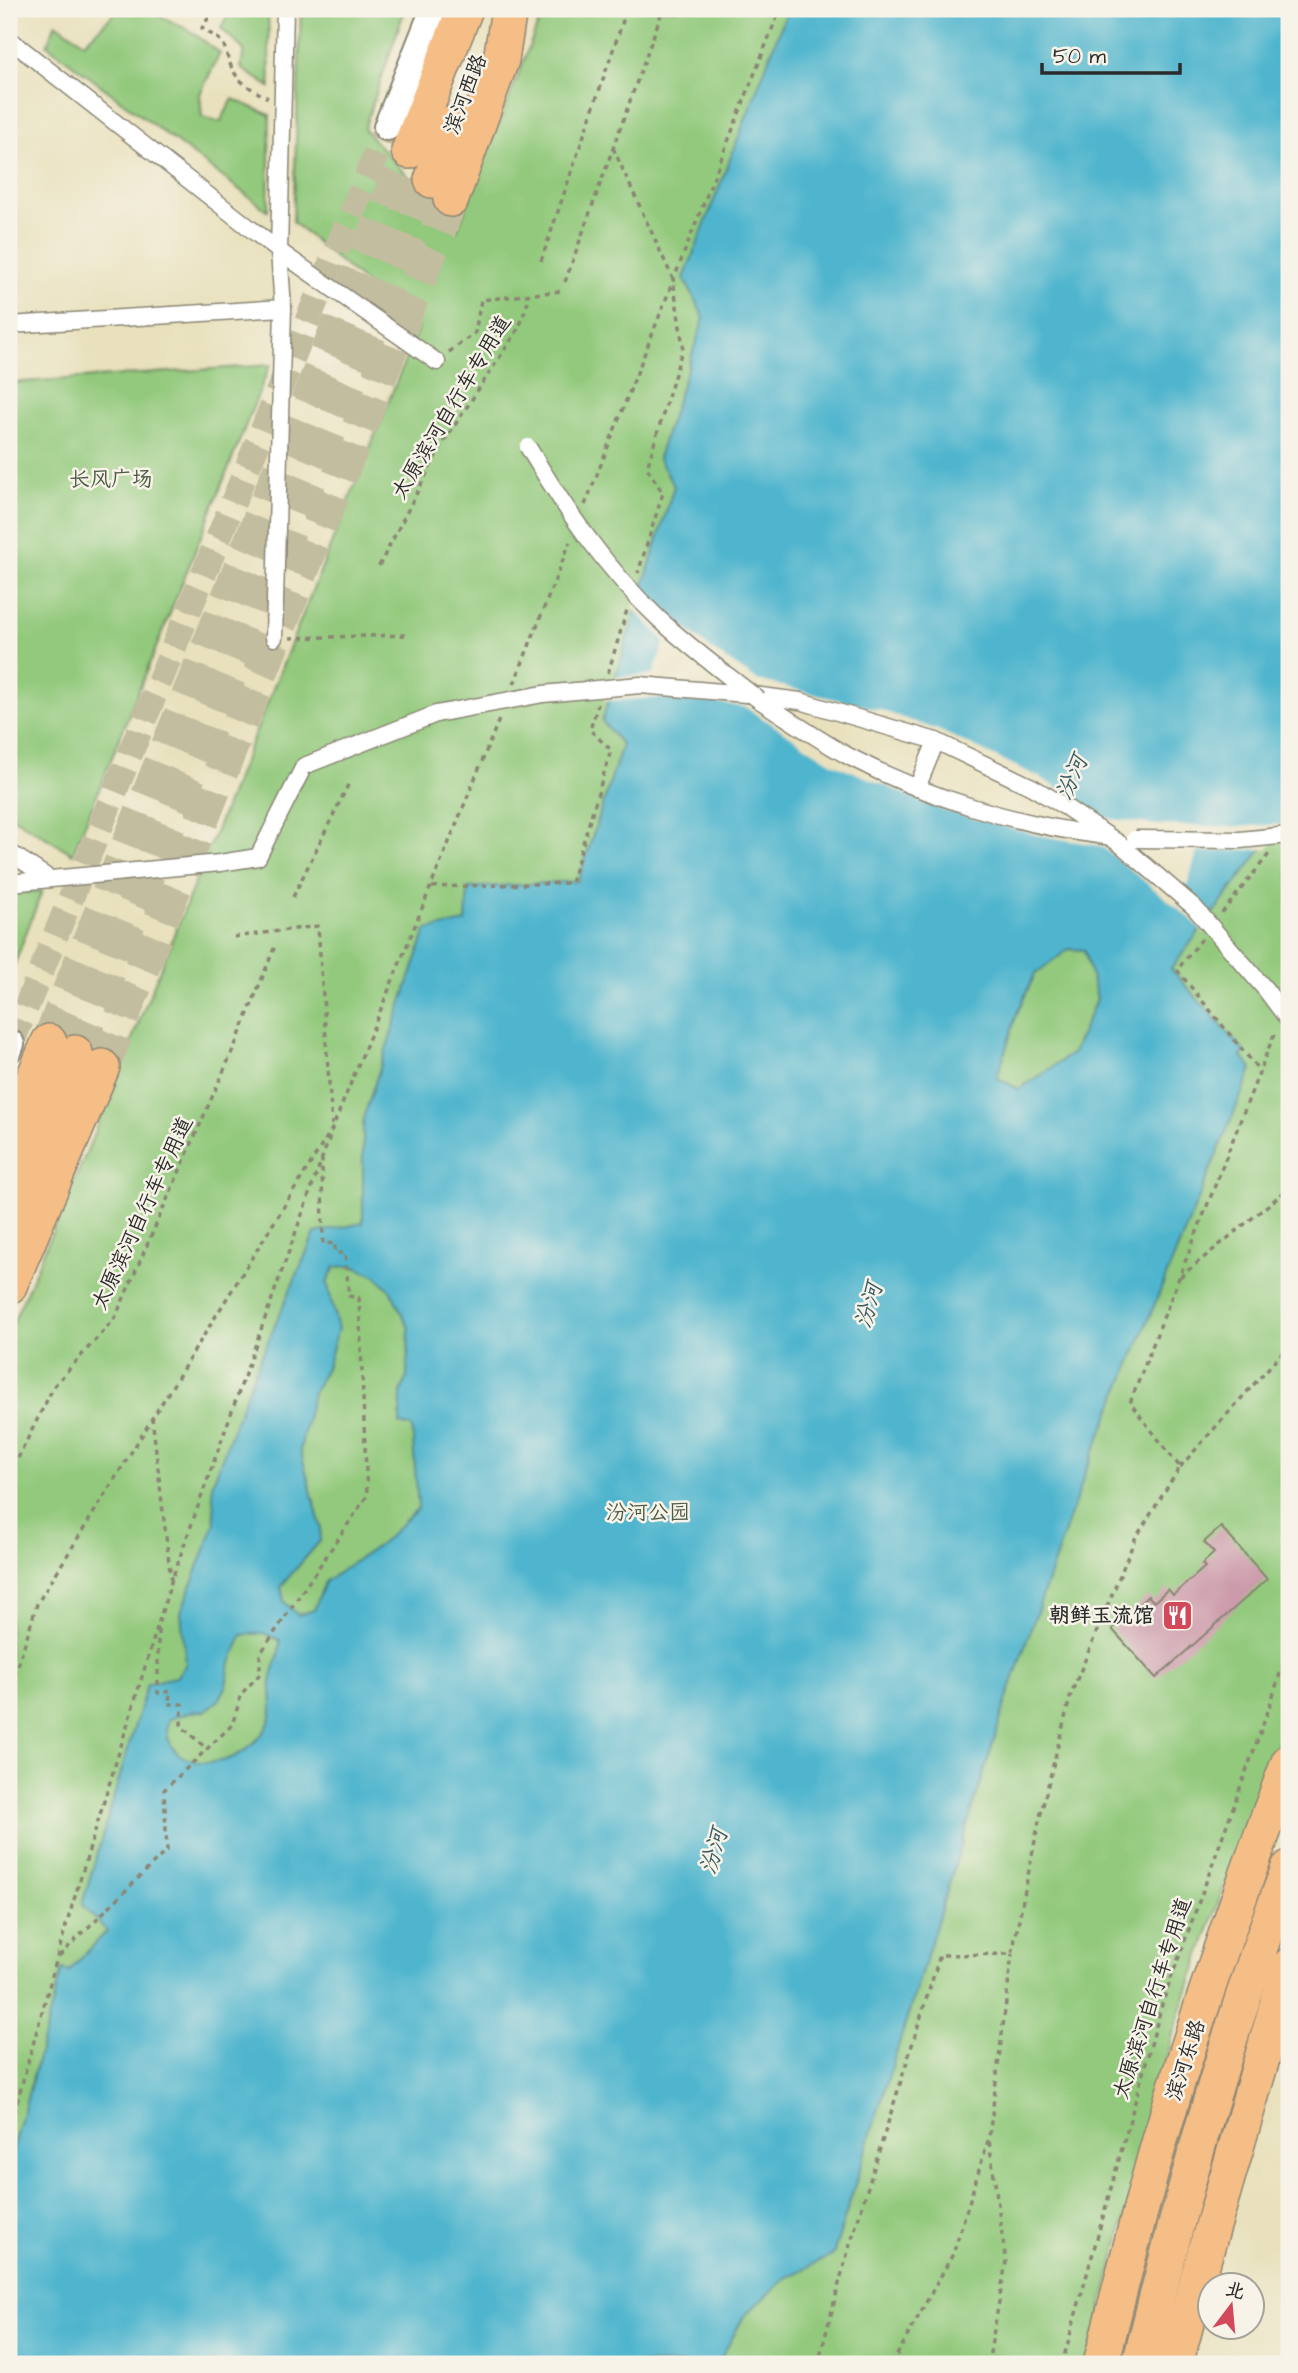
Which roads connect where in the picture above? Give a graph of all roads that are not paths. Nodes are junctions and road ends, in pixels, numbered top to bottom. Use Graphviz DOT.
graph roads {
  1 [pos="285,9"];
  2 [pos="434,9"];
  3 [pos="465,9"];
  4 [pos="498,9"];
  5 [pos="509,9"];
  6 [pos="523,9"];
  7 [pos="9,38"];
  8 [pos="501,60"];
  9 [pos="398,139"];
  10 [pos="279,251"];
  11 [pos="283,308"];
  12 [pos="9,325"];
  13 [pos="437,362"];
  14 [pos="528,447"];
  15 [pos="274,638"];
  16 [pos="936,741"];
  17 [pos="918,788"];
  18 [pos="1289,835"];
  19 [pos="9,852"];
  20 [pos="50,879"];
  21 [pos="9,883"];
  22 [pos="1284,1021"];
  23 [pos="75,1054"];
  24 [pos="9,1137"];
  25 [pos="9,1208"];
  26 [pos="9,1286"];
  27 [pos="1289,1762"];
  28 [pos="1289,1868"];
  29 [pos="1289,1887"];
  30 [pos="1285,1979"];
  31 [pos="1101,2364"];
  32 [pos="1140,2364"];
  33 [pos="1175,2364"];
  1 -- 10 [label="street"];
  2 -- 9 [label="street"];
  3 -- 9 [label="highway, 滨河西路"];
  4 -- 8 [label="highway, 滨河西路"];
  5 -- 8 [label="highway"];
  6 -- 8 [label="highway"];
  7 -- 10 [label="street"];
  10 -- 11 [label="street"];
  10 -- 13 [label="street"];
  11 -- 12 [label="street"];
  11 -- 15 [label="street"];
  14 -- 17 [label="street, bridge"];
  16 -- 17 [label="street"];
  16 -- 20 [label="street, bridge"];
  16 -- 22 [label="street, bridge"];
  17 -- 18 [label="street, bridge"];
  19 -- 20 [label="street"];
  20 -- 21 [label="street"];
  23 -- 24 [label="highway"];
  23 -- 25 [label="highway"];
  23 -- 26 [label="highway"];
  27 -- 31 [label="highway, 滨河东路"];
  28 -- 32 [label="highway, 滨河东路"];
  29 -- 30 [label="highway"];
  30 -- 33 [label="highway"];
}
